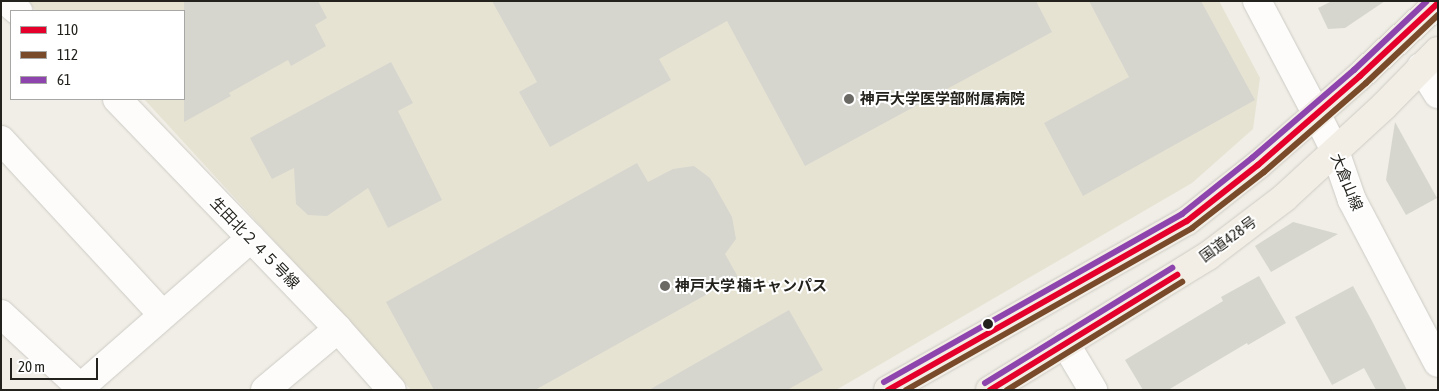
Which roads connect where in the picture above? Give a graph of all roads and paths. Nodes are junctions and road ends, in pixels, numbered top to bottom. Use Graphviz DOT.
graph roads {
  1 [pos="6,1"];
  2 [pos="1258,1"];
  3 [pos="1438,3"];
  4 [pos="17,10"];
  5 [pos="1429,59"];
  6 [pos="1438,94"];
  7 [pos="118,100"];
  8 [pos="1316,113"];
  9 [pos="1,140"];
  10 [pos="1334,152"];
  11 [pos="251,238"];
  12 [pos="1,314"];
  13 [pos="163,315"];
  14 [pos="338,329"];
  15 [pos="1065,343"];
  16 [pos="1438,363"];
  17 [pos="82,389"];
  18 [pos="266,390"];
  19 [pos="392,390"];
  20 [pos="888,390"];
  21 [pos="990,390"];
  22 [pos="1093,390"];
  1 -- 4 [label="street"];
  2 -- 8 [label="street, 大倉山線"];
  3 -- 8 [label="highway"];
  5 -- 6 [label="street"];
  5 -- 10 [label="highway, 国道428号"];
  7 -- 11 [label="street, 生田北２４５号線"];
  8 -- 10 [label="street, 大倉山線"];
  8 -- 20 [label="highway"];
  9 -- 13 [label="street"];
  10 -- 15 [label="highway, 国道428号"];
  10 -- 16 [label="street, 大倉山線"];
  11 -- 13 [label="street"];
  11 -- 14 [label="street, 生田北２４５号線"];
  12 -- 17 [label="street"];
  13 -- 17 [label="street"];
  14 -- 18 [label="street"];
  14 -- 19 [label="street, 生田北２４５号線"];
  15 -- 21 [label="highway, 国道428号"];
  15 -- 22 [label="street"];
}
